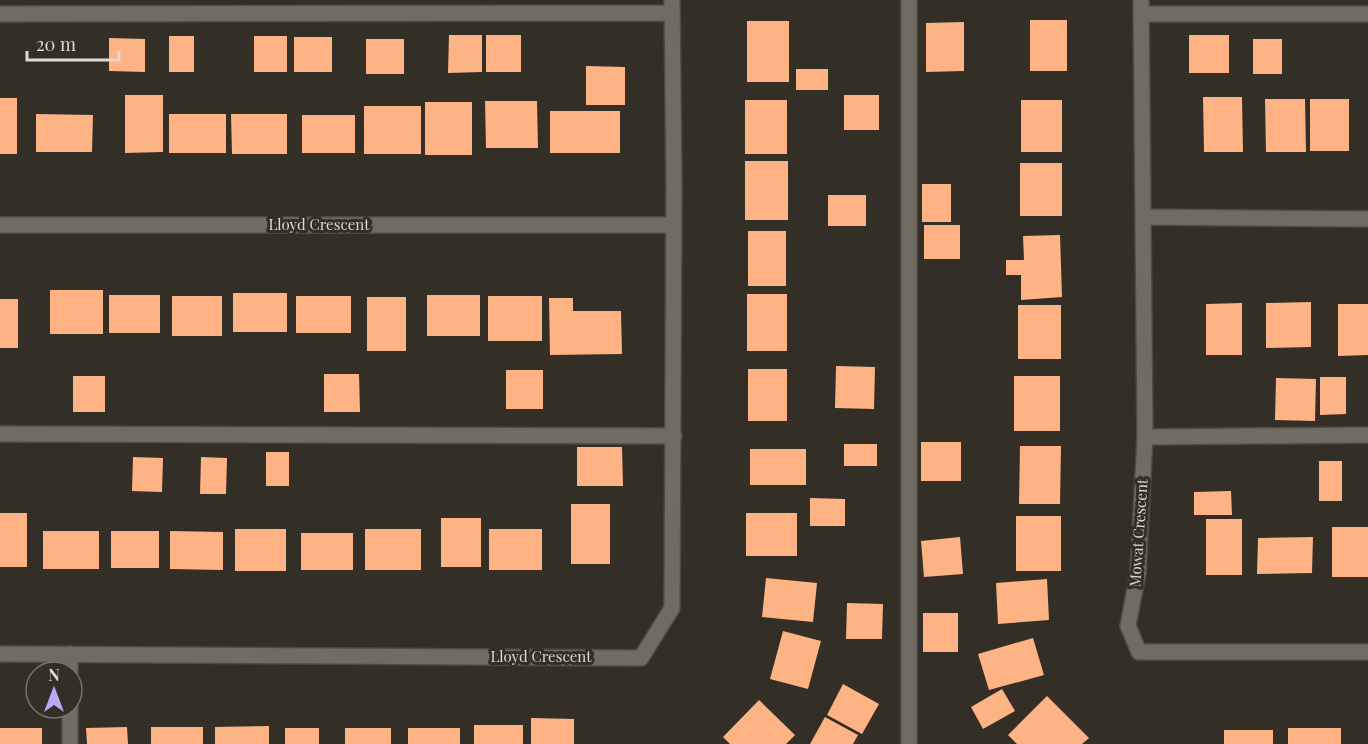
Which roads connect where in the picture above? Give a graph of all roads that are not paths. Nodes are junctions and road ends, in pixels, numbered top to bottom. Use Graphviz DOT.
graph roads {
  1 [pos="909,0"];
  2 [pos="672,7"];
  3 [pos="1141,7"];
  4 [pos="0,14"];
  5 [pos="1368,14"];
  6 [pos="1143,217"];
  7 [pos="1368,219"];
  8 [pos="0,225"];
  9 [pos="674,225"];
  10 [pos="0,434"];
  11 [pos="1368,435"];
  12 [pos="674,436"];
  13 [pos="1145,437"];
  14 [pos="1368,652"];
  15 [pos="0,654"];
  16 [pos="69,654"];
  17 [pos="69,660"];
  18 [pos="69,720"];
  19 [pos="69,744"];
  20 [pos="909,744"];
  1 -- 20 [label="street"];
  2 -- 4 [label="street"];
  2 -- 9 [label="street, Lloyd Crescent"];
  3 -- 5 [label="street"];
  3 -- 6 [label="street, Mowat Crescent"];
  6 -- 7 [label="street"];
  6 -- 13 [label="street, Mowat Crescent"];
  8 -- 9 [label="street, Lloyd Crescent"];
  9 -- 12 [label="street, Lloyd Crescent"];
  10 -- 12 [label="street"];
  11 -- 13 [label="street"];
  12 -- 16 [label="street, Lloyd Crescent"];
  13 -- 14 [label="street, Mowat Crescent"];
  15 -- 16 [label="street, Lloyd Crescent"];
  16 -- 17 [label="street"];
  18 -- 19 [label="street"];
}
